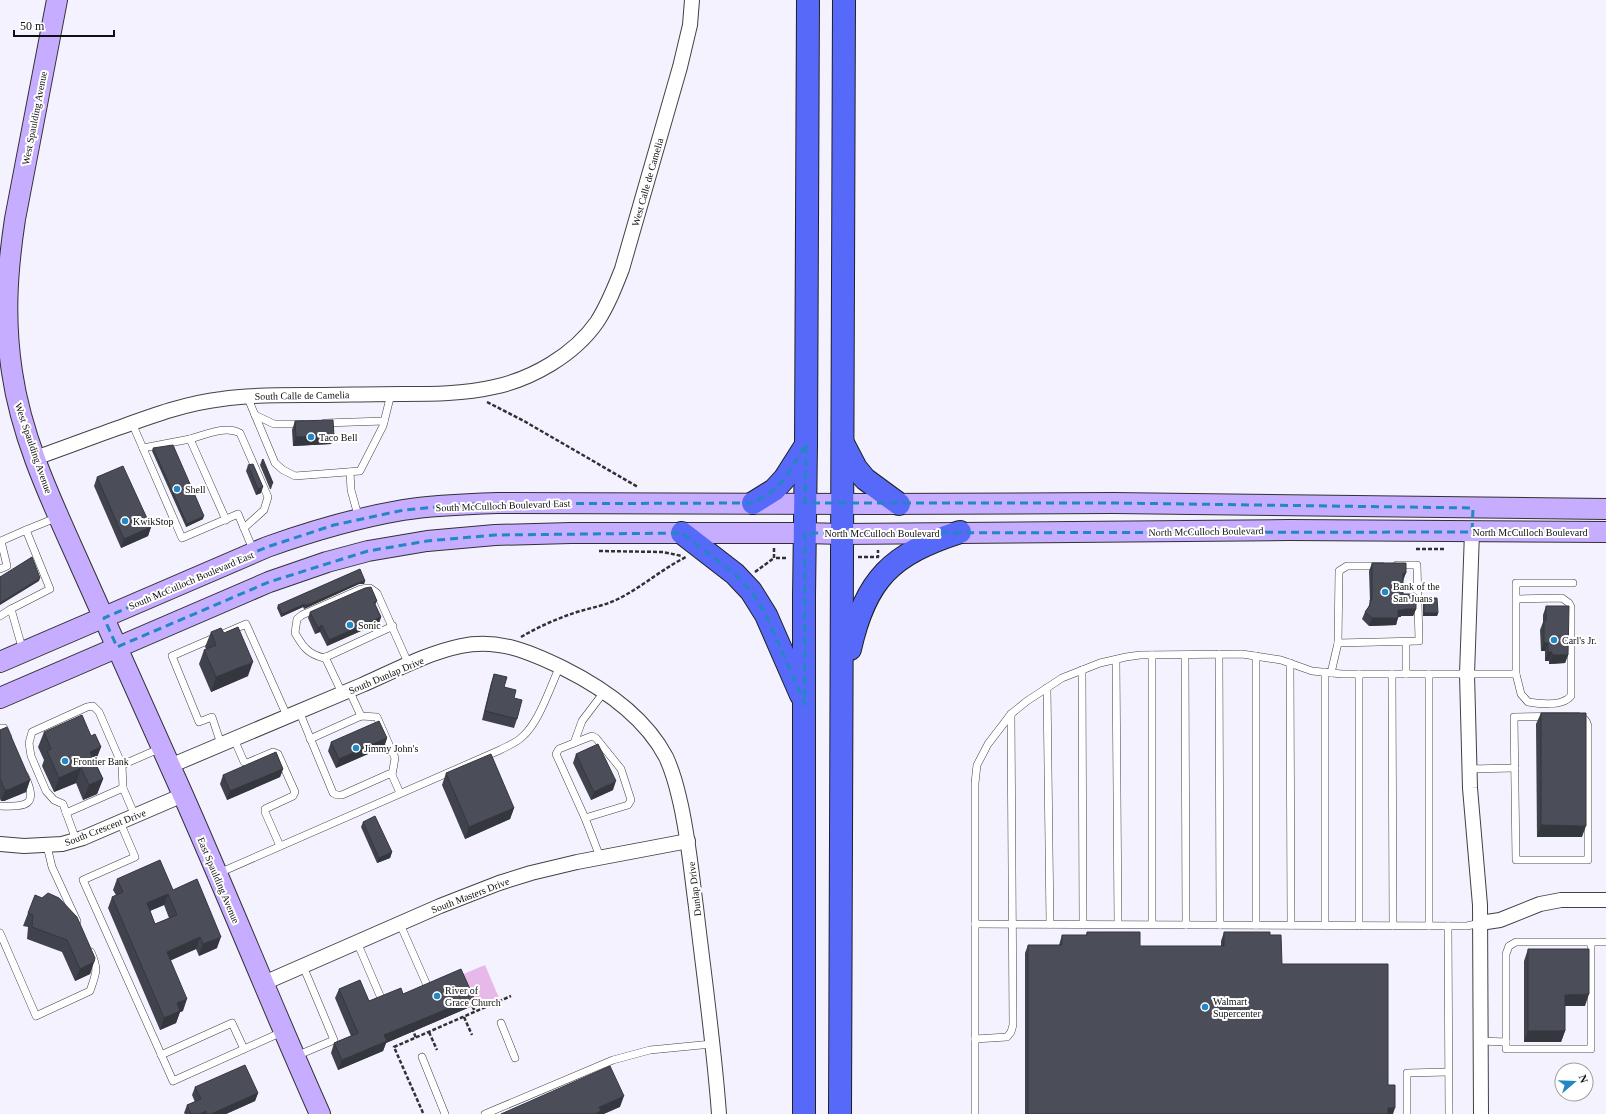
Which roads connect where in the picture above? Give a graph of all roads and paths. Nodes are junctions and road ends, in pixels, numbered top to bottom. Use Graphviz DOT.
graph roads {
  1 [pos="57,0"];
  2 [pos="692,0"];
  3 [pos="808,0"];
  4 [pos="844,0"];
  5 [pos="570,350"];
  6 [pos="462,392"];
  7 [pos="391,394"];
  8 [pos="247,396"];
  9 [pos="255,415"];
  10 [pos="384,421"];
  11 [pos="132,423"];
  12 [pos="313,423"];
  13 [pos="321,423"];
  14 [pos="190,439"];
  15 [pos="843,444"];
  16 [pos="806,445"];
  17 [pos="143,448"];
  18 [pos="35,458"];
  19 [pos="350,472"];
  20 [pos="639,488"];
  21 [pos="753,503"];
  22 [pos="805,503"];
  23 [pos="843,504"];
  24 [pos="899,504"];
  25 [pos="1473,508"];
  26 [pos="1606,509"];
  27 [pos="59,517"];
  28 [pos="359,519"];
  29 [pos="226,520"];
  30 [pos="244,528"];
  31 [pos="26,530"];
  32 [pos="960,532"];
  33 [pos="1472,532"];
  34 [pos="1606,532"];
  35 [pos="682,533"];
  36 [pos="805,533"];
  37 [pos="842,534"];
  38 [pos="774,545"];
  39 [pos="877,545"];
  40 [pos="592,551"];
  41 [pos="255,553"];
  42 [pos="686,557"];
  43 [pos="856,557"];
  44 [pos="774,558"];
  45 [pos="793,558"];
  46 [pos="691,560"];
  47 [pos="0,569"];
  48 [pos="753,573"];
  49 [pos="1573,583"];
  50 [pos="1517,598"];
  51 [pos="11,609"];
  52 [pos="0,616"];
  53 [pos="104,618"];
  54 [pos="393,626"];
  55 [pos="1406,642"];
  56 [pos="1338,643"];
  57 [pos="505,645"];
  58 [pos="117,648"];
  59 [pos="23,652"];
  60 [pos="1219,654"];
  61 [pos="1152,655"];
  62 [pos="1185,655"];
  63 [pos="1256,656"];
  64 [pos="325,657"];
  65 [pos="1116,660"];
  66 [pos="0,662"];
  67 [pos="1290,663"];
  68 [pos="409,665"];
  69 [pos="560,666"];
  70 [pos="1082,670"];
  71 [pos="1328,673"];
  72 [pos="1359,674"];
  73 [pos="1392,674"];
  74 [pos="1406,674"];
  75 [pos="1429,674"];
  76 [pos="1467,674"];
  77 [pos="1516,674"];
  78 [pos="842,681"];
  79 [pos="1047,688"];
  80 [pos="345,692"];
  81 [pos="604,692"];
  82 [pos="0,698"];
  83 [pos="805,704"];
  84 [pos="293,714"];
  85 [pos="1011,714"];
  86 [pos="361,716"];
  87 [pos="0,728"];
  88 [pos="310,739"];
  89 [pos="10,742"];
  90 [pos="227,742"];
  91 [pos="574,742"];
  92 [pos="161,748"];
  93 [pos="122,765"];
  94 [pos="170,766"];
  95 [pos="1515,768"];
  96 [pos="22,769"];
  97 [pos="1469,769"];
  98 [pos="392,775"];
  99 [pos="123,788"];
  100 [pos="400,794"];
  101 [pos="183,796"];
  102 [pos="0,806"];
  103 [pos="66,813"];
  104 [pos="135,816"];
  105 [pos="585,818"];
  106 [pos="120,822"];
  107 [pos="76,840"];
  108 [pos="688,841"];
  109 [pos="0,844"];
  110 [pos="47,846"];
  111 [pos="280,846"];
  112 [pos="600,857"];
  113 [pos="217,874"];
  114 [pos="1606,900"];
  115 [pos="1480,923"];
  116 [pos="400,924"];
  117 [pos="975,924"];
  118 [pos="1013,924"];
  119 [pos="1050,924"];
  120 [pos="1083,924"];
  121 [pos="1118,924"];
  122 [pos="1152,924"];
  123 [pos="1186,925"];
  124 [pos="1220,925"];
  125 [pos="1256,925"];
  126 [pos="1291,925"];
  127 [pos="1325,926"];
  128 [pos="1358,926"];
  129 [pos="1393,926"];
  130 [pos="1429,926"];
  131 [pos="1448,926"];
  132 [pos="81,930"];
  133 [pos="0,933"];
  134 [pos="357,942"];
  135 [pos="1591,942"];
  136 [pos="1606,942"];
  137 [pos="87,944"];
  138 [pos="303,966"];
  139 [pos="264,983"];
  140 [pos="426,983"];
  141 [pos="511,996"];
  142 [pos="381,998"];
  143 [pos="469,998"];
  144 [pos="475,1012"];
  145 [pos="464,1017"];
  146 [pos="501,1023"];
  147 [pos="410,1025"];
  148 [pos="284,1031"];
  149 [pos="429,1032"];
  150 [pos="472,1035"];
  151 [pos="416,1038"];
  152 [pos="975,1039"];
  153 [pos="1481,1041"];
  154 [pos="1506,1042"];
  155 [pos="712,1044"];
  156 [pos="244,1049"];
  157 [pos="437,1050"];
  158 [pos="161,1055"];
  159 [pos="295,1056"];
  160 [pos="422,1057"];
  161 [pos="516,1058"];
  162 [pos="1448,1072"];
  163 [pos="315,1112"];
  164 [pos="423,1113"];
  165 [pos="446,1114"];
  166 [pos="485,1114"];
  167 [pos="719,1114"];
  168 [pos="804,1114"];
  169 [pos="840,1114"];
  170 [pos="975,1114"];
  171 [pos="1407,1114"];
  172 [pos="1448,1114"];
  173 [pos="1482,1114"];
  1 -- 18 [label="street, West Spaulding Avenue"];
  2 -- 5 [label="street, West Calle de Camelia"];
  3 -- 16 [label="highway"];
  4 -- 15 [label="highway"];
  5 -- 6 [label="street, South Calle de Camelia"];
  6 -- 7 [label="street, South Calle de Camelia"];
  6 -- 20 [label="path"];
  7 -- 8 [label="street, South Calle de Camelia"];
  7 -- 10 [label="lane"];
  8 -- 9 [label="lane"];
  8 -- 11 [label="street, South Calle de Camelia"];
  9 -- 12 [label="lane"];
  9 -- 19 [label="lane"];
  10 -- 13 [label="lane"];
  10 -- 19 [label="lane"];
  11 -- 17 [label="lane"];
  11 -- 18 [label="street, South Calle de Camelia"];
  14 -- 17 [label="lane"];
  14 -- 29 [label="lane"];
  14 -- 30 [label="lane"];
  15 -- 23 [label="highway"];
  15 -- 24 [label="highway"];
  16 -- 21 [label="highway"];
  16 -- 22 [label="highway"];
  17 -- 29 [label="lane"];
  18 -- 27 [label="street, West Spaulding Avenue"];
  19 -- 28 [label="lane"];
  21 -- 22 [label="street, South McCulloch Boulevard East"];
  21 -- 28 [label="street, South McCulloch Boulevard East"];
  22 -- 23 [label="street, South McCulloch Boulevard East"];
  22 -- 36 [label="highway"];
  23 -- 24 [label="street"];
  23 -- 37 [label="highway"];
  24 -- 25 [label="street"];
  25 -- 26 [label="street"];
  25 -- 33 [label="street"];
  27 -- 31 [label="lane"];
  27 -- 53 [label="street, West Spaulding Avenue"];
  28 -- 41 [label="street, South McCulloch Boulevard East"];
  29 -- 30 [label="lane"];
  30 -- 41 [label="lane"];
  31 -- 47 [label="lane"];
  31 -- 51 [label="lane"];
  32 -- 33 [label="street, North McCulloch Boulevard"];
  32 -- 37 [label="street, North McCulloch Boulevard"];
  32 -- 78 [label="highway"];
  33 -- 34 [label="street, North McCulloch Boulevard"];
  33 -- 76 [label="street"];
  35 -- 36 [label="street"];
  35 -- 58 [label="street"];
  35 -- 83 [label="highway"];
  36 -- 37 [label="street, North McCulloch Boulevard"];
  36 -- 83 [label="highway"];
  37 -- 78 [label="highway"];
  38 -- 44 [label="path"];
  39 -- 43 [label="path"];
  40 -- 42 [label="path"];
  41 -- 53 [label="street, South McCulloch Boulevard East"];
  42 -- 46 [label="path"];
  42 -- 57 [label="path"];
  44 -- 45 [label="path"];
  44 -- 48 [label="path"];
  49 -- 50 [label="lane"];
  50 -- 77 [label="lane"];
  50 -- 77 [label="lane"];
  51 -- 52 [label="lane"];
  51 -- 59 [label="lane"];
  53 -- 58 [label="street, West Spaulding Avenue"];
  53 -- 59 [label="street, South McCulloch Boulevard East"];
  54 -- 64 [label="lane"];
  54 -- 64 [label="lane"];
  54 -- 68 [label="lane"];
  55 -- 56 [label="lane"];
  55 -- 56 [label="lane"];
  55 -- 74 [label="lane"];
  56 -- 71 [label="lane"];
  57 -- 68 [label="street, South Dunlap Drive"];
  57 -- 69 [label="street, South Dunlap Drive"];
  58 -- 82 [label="street"];
  58 -- 92 [label="street, East Spaulding Avenue"];
  59 -- 66 [label="street, South McCulloch Boulevard East"];
  60 -- 62 [label="lane"];
  60 -- 63 [label="lane"];
  60 -- 124 [label="lane"];
  61 -- 62 [label="lane"];
  61 -- 65 [label="lane"];
  61 -- 122 [label="lane"];
  62 -- 123 [label="lane"];
  63 -- 67 [label="lane"];
  63 -- 125 [label="lane"];
  64 -- 80 [label="lane"];
  65 -- 70 [label="lane"];
  65 -- 121 [label="lane"];
  67 -- 71 [label="lane"];
  67 -- 126 [label="lane"];
  68 -- 80 [label="street, South Dunlap Drive"];
  69 -- 81 [label="street, South Dunlap Drive"];
  69 -- 100 [label="lane"];
  70 -- 79 [label="lane"];
  70 -- 120 [label="lane"];
  71 -- 72 [label="lane"];
  71 -- 127 [label="lane"];
  72 -- 73 [label="lane"];
  72 -- 128 [label="lane"];
  73 -- 74 [label="lane"];
  73 -- 129 [label="lane"];
  74 -- 75 [label="lane"];
  75 -- 76 [label="lane"];
  75 -- 130 [label="lane"];
  76 -- 77 [label="lane"];
  76 -- 97 [label="street"];
  78 -- 169 [label="highway"];
  79 -- 85 [label="lane"];
  79 -- 119 [label="lane"];
  80 -- 84 [label="street, South Dunlap Drive"];
  80 -- 86 [label="lane"];
  81 -- 91 [label="lane"];
  81 -- 108 [label="street, Dunlap Drive"];
  83 -- 168 [label="highway"];
  84 -- 88 [label="lane"];
  84 -- 90 [label="street, South Dunlap Drive"];
  84 -- 90 [label="lane"];
  85 -- 117 [label="lane"];
  85 -- 118 [label="lane"];
  86 -- 88 [label="lane"];
  86 -- 98 [label="lane"];
  87 -- 89 [label="lane"];
  88 -- 98 [label="lane"];
  90 -- 94 [label="street, South Dunlap Drive"];
  90 -- 111 [label="lane"];
  91 -- 105 [label="lane"];
  91 -- 105 [label="lane"];
  92 -- 93 [label="lane"];
  92 -- 94 [label="street, East Spaulding Avenue"];
  93 -- 99 [label="lane"];
  93 -- 103 [label="lane"];
  94 -- 101 [label="street, East Spaulding Avenue"];
  95 -- 95 [label="lane"];
  95 -- 97 [label="lane"];
  96 -- 102 [label="lane"];
  97 -- 115 [label="street"];
  98 -- 100 [label="lane"];
  99 -- 103 [label="lane"];
  99 -- 104 [label="lane"];
  100 -- 111 [label="lane"];
  101 -- 104 [label="street, South Crescent Drive"];
  101 -- 113 [label="street, East Spaulding Avenue"];
  103 -- 107 [label="lane"];
  104 -- 106 [label="street, South Crescent Drive"];
  105 -- 112 [label="lane"];
  106 -- 107 [label="street, South Crescent Drive"];
  106 -- 158 [label="lane"];
  107 -- 110 [label="street, South Crescent Drive"];
  108 -- 112 [label="street, South Masters Drive"];
  108 -- 155 [label="street, Dunlap Drive"];
  109 -- 110 [label="street, South Crescent Drive"];
  110 -- 132 [label="lane"];
  111 -- 113 [label="lane"];
  112 -- 116 [label="street, South Masters Drive"];
  113 -- 139 [label="street, East Spaulding Avenue"];
  114 -- 115 [label="street"];
  115 -- 131 [label="lane"];
  115 -- 153 [label="street"];
  116 -- 134 [label="street, South Masters Drive"];
  116 -- 140 [label="lane"];
  117 -- 118 [label="lane"];
  117 -- 152 [label="lane"];
  118 -- 119 [label="lane"];
  118 -- 152 [label="lane"];
  119 -- 120 [label="lane"];
  120 -- 121 [label="lane"];
  121 -- 122 [label="lane"];
  122 -- 123 [label="lane"];
  123 -- 124 [label="lane"];
  124 -- 125 [label="lane"];
  125 -- 126 [label="lane"];
  126 -- 127 [label="lane"];
  127 -- 128 [label="lane"];
  128 -- 129 [label="lane"];
  129 -- 130 [label="lane"];
  130 -- 131 [label="lane"];
  131 -- 162 [label="lane"];
  133 -- 137 [label="lane"];
  134 -- 138 [label="street, South Masters Drive"];
  134 -- 142 [label="lane"];
  135 -- 136 [label="lane"];
  135 -- 154 [label="lane"];
  135 -- 154 [label="lane"];
  138 -- 139 [label="street, South Masters Drive"];
  138 -- 159 [label="lane"];
  139 -- 148 [label="street, East Spaulding Avenue"];
  141 -- 144 [label="path"];
  143 -- 144 [label="path"];
  144 -- 145 [label="path"];
  145 -- 149 [label="path"];
  145 -- 150 [label="path"];
  146 -- 161 [label="lane"];
  147 -- 151 [label="path"];
  148 -- 156 [label="lane"];
  148 -- 159 [label="street, East Spaulding Avenue"];
  149 -- 151 [label="path"];
  149 -- 157 [label="path"];
  151 -- 164 [label="path"];
  152 -- 170 [label="lane"];
  153 -- 154 [label="lane"];
  153 -- 173 [label="street"];
  155 -- 166 [label="lane"];
  155 -- 167 [label="street, Dunlap Drive"];
  156 -- 158 [label="lane"];
  156 -- 158 [label="lane"];
  159 -- 163 [label="street, East Spaulding Avenue"];
  160 -- 165 [label="lane"];
  162 -- 171 [label="lane"];
  162 -- 172 [label="lane"];
}
